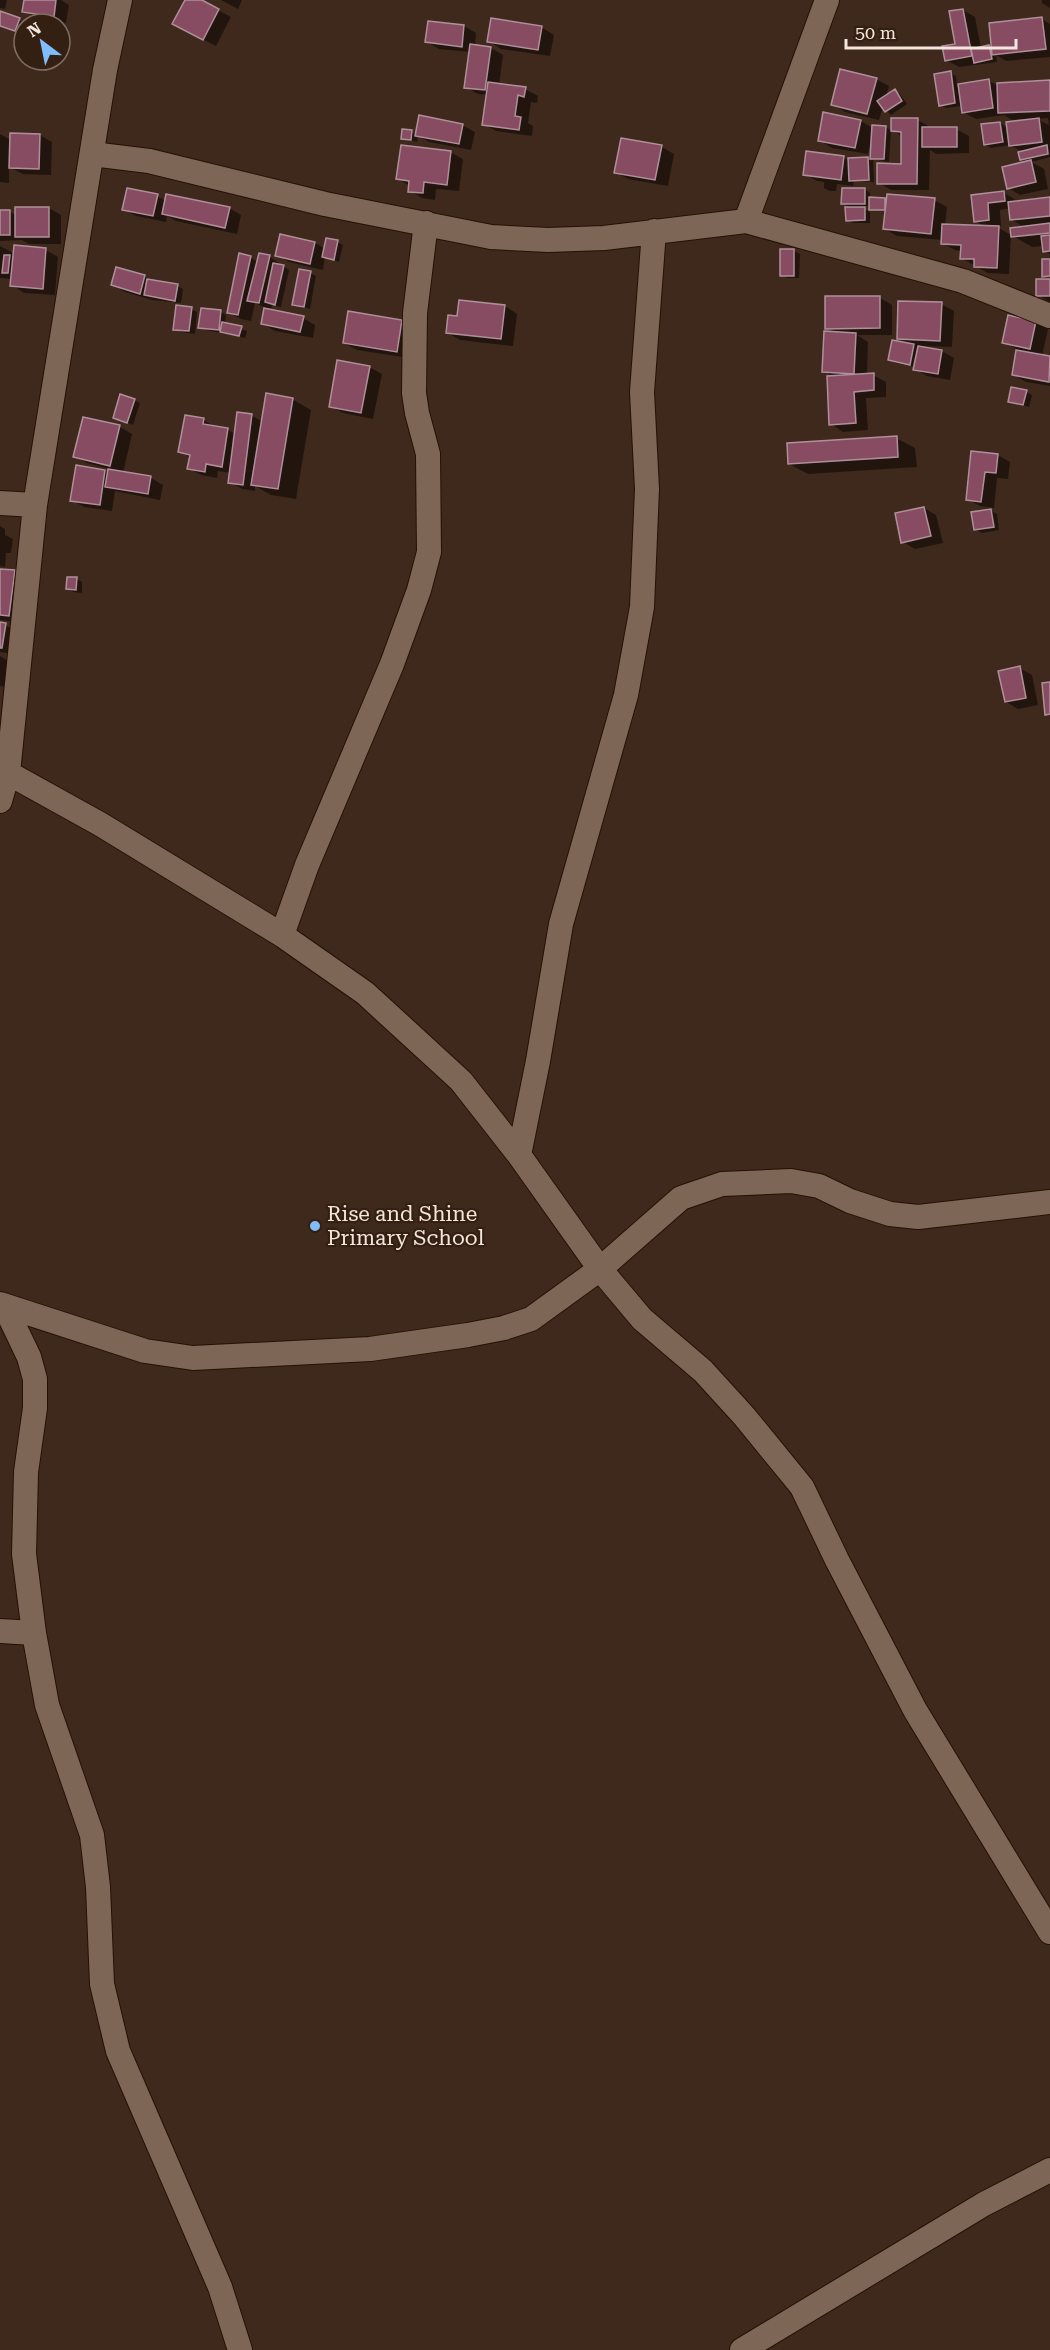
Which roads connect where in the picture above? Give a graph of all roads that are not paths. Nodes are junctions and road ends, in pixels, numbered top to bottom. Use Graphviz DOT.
graph roads {
  1 [pos="120,0"];
  2 [pos="827,0"];
  3 [pos="92,154"];
  4 [pos="746,221"];
  5 [pos="426,223"];
  6 [pos="654,231"];
  7 [pos="1050,316"];
  8 [pos="0,503"];
  9 [pos="35,505"];
  10 [pos="8,773"];
  11 [pos="0,801"];
  12 [pos="282,935"];
  13 [pos="519,1155"];
  14 [pos="1050,1202"];
  15 [pos="600,1269"];
  16 [pos="2,1304"];
  17 [pos="0,1631"];
  18 [pos="34,1633"];
  19 [pos="1050,1932"];
  20 [pos="1050,2170"];
  21 [pos="240,2350"];
  22 [pos="742,2350"];
  1 -- 3 [label="street"];
  2 -- 4 [label="street"];
  3 -- 5 [label="street"];
  3 -- 9 [label="street"];
  4 -- 6 [label="street"];
  4 -- 7 [label="street"];
  5 -- 6 [label="street"];
  5 -- 12 [label="street"];
  6 -- 13 [label="street"];
  8 -- 9 [label="street"];
  9 -- 10 [label="street"];
  10 -- 11 [label="street"];
  10 -- 12 [label="street"];
  12 -- 13 [label="street"];
  13 -- 15 [label="street"];
  14 -- 15 [label="street"];
  15 -- 16 [label="street"];
  15 -- 19 [label="street"];
  16 -- 18 [label="street"];
  17 -- 18 [label="street"];
  18 -- 21 [label="street"];
  20 -- 22 [label="street"];
}
